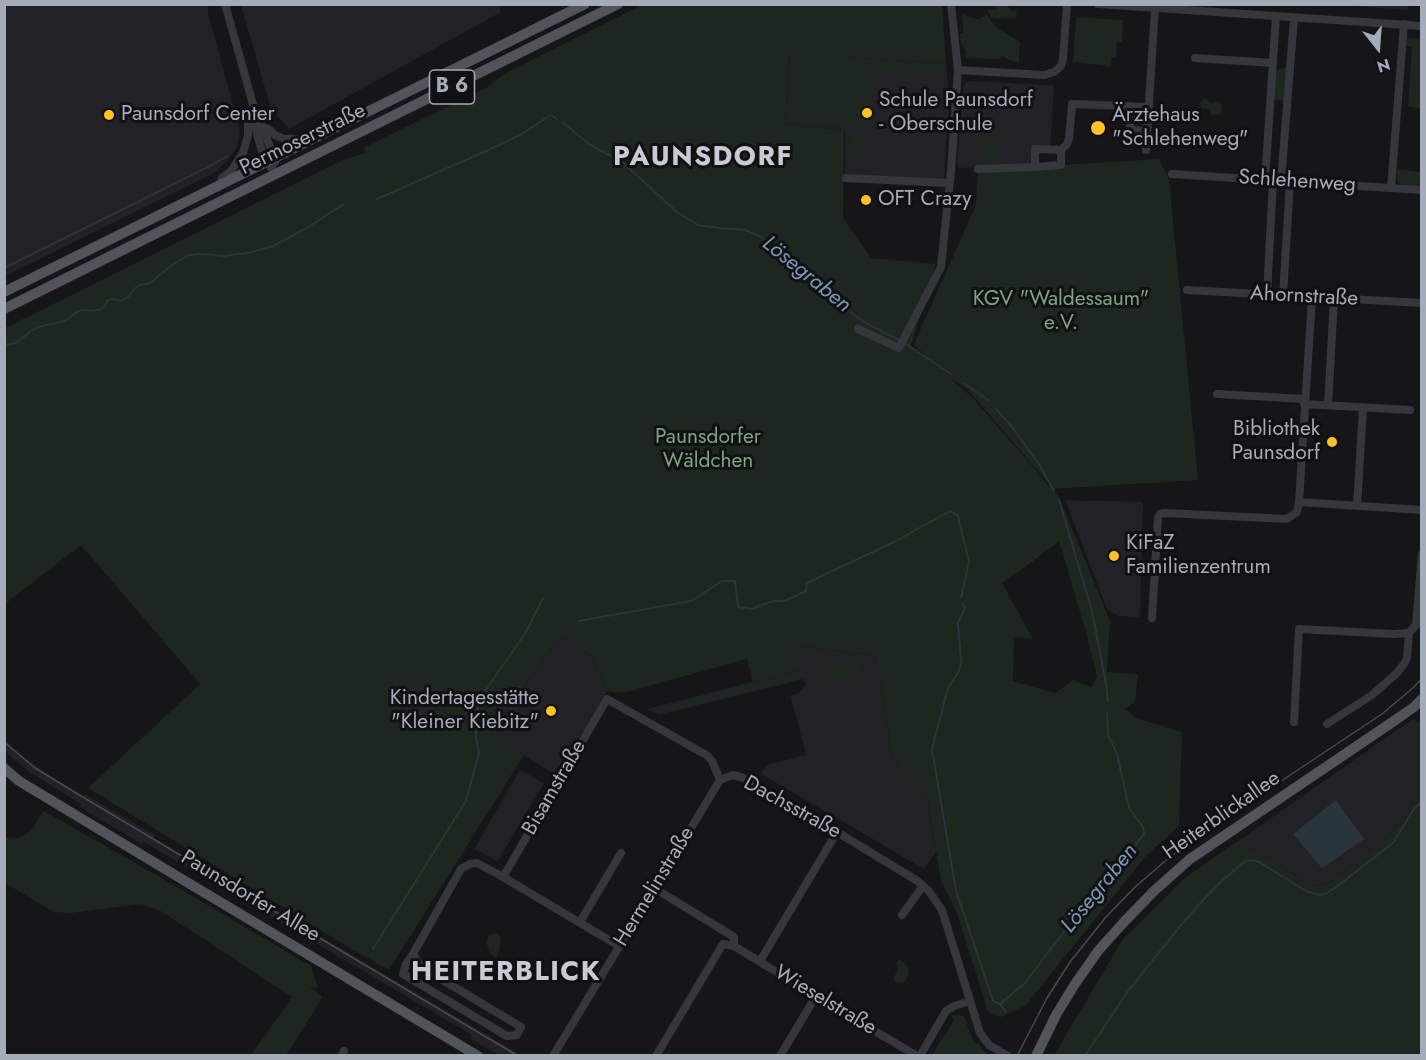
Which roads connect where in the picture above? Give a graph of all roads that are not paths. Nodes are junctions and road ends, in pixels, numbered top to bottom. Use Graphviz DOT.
graph roads {
  1 [pos="225,4"];
  2 [pos="585,4"];
  3 [pos="618,4"];
  4 [pos="951,4"];
  5 [pos="1066,4"];
  6 [pos="1098,4"];
  7 [pos="1155,8"];
  8 [pos="1217,8"];
  9 [pos="1276,16"];
  10 [pos="1294,18"];
  11 [pos="1404,24"];
  12 [pos="1422,26"];
  13 [pos="1195,58"];
  14 [pos="1273,63"];
  15 [pos="958,70"];
  16 [pos="1131,106"];
  17 [pos="1149,106"];
  18 [pos="255,112"];
  19 [pos="263,127"];
  20 [pos="1147,131"];
  21 [pos="312,139"];
  22 [pos="1061,150"];
  23 [pos="1146,150"];
  24 [pos="270,160"];
  25 [pos="1035,167"];
  26 [pos="978,169"];
  27 [pos="277,174"];
  28 [pos="1172,174"];
  29 [pos="846,178"];
  30 [pos="1278,181"];
  31 [pos="949,183"];
  32 [pos="218,187"];
  33 [pos="1391,188"];
  34 [pos="1422,190"];
  35 [pos="1187,290"];
  36 [pos="4,292"];
  37 [pos="1267,295"];
  38 [pos="1283,296"];
  39 [pos="1312,297"];
  40 [pos="1334,299"];
  41 [pos="1422,303"];
  42 [pos="4,309"];
  43 [pos="858,329"];
  44 [pos="1217,394"];
  45 [pos="1305,401"];
  46 [pos="1328,405"];
  47 [pos="1364,408"];
  48 [pos="1410,410"];
  49 [pos="1299,502"];
  50 [pos="1357,506"];
  51 [pos="1422,510"];
  52 [pos="1422,554"];
  53 [pos="1152,618"];
  54 [pos="1409,633"];
  55 [pos="608,699"];
  56 [pos="1422,699"];
  57 [pos="1294,722"];
  58 [pos="1327,724"];
  59 [pos="4,768"];
  60 [pos="720,780"];
  61 [pos="837,832"];
  62 [pos="621,853"];
  63 [pos="503,877"];
  64 [pos="922,886"];
  65 [pos="654,888"];
  66 [pos="902,915"];
  67 [pos="580,922"];
  68 [pos="619,946"];
  69 [pos="734,946"];
  70 [pos="412,954"];
  71 [pos="760,961"];
  72 [pos="816,996"];
  73 [pos="970,1001"];
  74 [pos="478,1056"];
  75 [pos="553,1056"];
  76 [pos="656,1056"];
  77 [pos="780,1056"];
  78 [pos="918,1056"];
  79 [pos="1008,1056"];
  80 [pos="1036,1056"];
  1 -- 18 [label="street"];
  2 -- 21 [label="main road, Permoserstraße / B 6"];
  3 -- 27 [label="main road, Permoserstraße / B 6"];
  4 -- 15 [label="street"];
  5 -- 15 [label="street"];
  6 -- 7 [label="street"];
  7 -- 8 [label="street"];
  7 -- 17 [label="street"];
  8 -- 9 [label="street"];
  9 -- 10 [label="street"];
  9 -- 14 [label="street"];
  10 -- 11 [label="street"];
  10 -- 30 [label="street"];
  11 -- 12 [label="street"];
  11 -- 33 [label="street"];
  13 -- 14 [label="street"];
  14 -- 30 [label="street"];
  15 -- 31 [label="street"];
  16 -- 17 [label="street"];
  16 -- 20 [label="street"];
  16 -- 22 [label="street"];
  17 -- 20 [label="street"];
  18 -- 19 [label="street"];
  18 -- 24 [label="street"];
  18 -- 32 [label="street"];
  19 -- 21 [label="street"];
  19 -- 24 [label="street"];
  20 -- 23 [label="street"];
  21 -- 24 [label="main road, Permoserstraße / B 6"];
  22 -- 25 [label="street"];
  22 -- 25 [label="street"];
  24 -- 27 [label="street"];
  24 -- 32 [label="main road, Permoserstraße / B 6"];
  25 -- 26 [label="street"];
  27 -- 42 [label="main road, Permoserstraße / B 6"];
  28 -- 30 [label="street, Schlehenweg"];
  29 -- 31 [label="street"];
  30 -- 33 [label="street, Schlehenweg"];
  30 -- 37 [label="street"];
  30 -- 38 [label="street"];
  31 -- 43 [label="street"];
  32 -- 36 [label="main road, Permoserstraße / B 6"];
  33 -- 34 [label="street, Schlehenweg"];
  35 -- 37 [label="street, Ahornstraße"];
  37 -- 38 [label="street, Ahornstraße"];
  38 -- 39 [label="street, Ahornstraße"];
  39 -- 40 [label="street, Ahornstraße"];
  39 -- 45 [label="street"];
  40 -- 41 [label="street, Ahornstraße"];
  40 -- 46 [label="street"];
  44 -- 45 [label="street"];
  45 -- 46 [label="street"];
  45 -- 49 [label="street"];
  46 -- 47 [label="street"];
  47 -- 48 [label="street"];
  47 -- 50 [label="street"];
  49 -- 50 [label="street"];
  49 -- 53 [label="street"];
  50 -- 51 [label="street"];
  52 -- 54 [label="street"];
  54 -- 57 [label="street"];
  54 -- 58 [label="street"];
  55 -- 60 [label="street, Dachsstraße"];
  55 -- 63 [label="street, Bisamstraße"];
  56 -- 80 [label="main road, Heiterblickallee"];
  59 -- 74 [label="main road, Paunsdorfer Allee"];
  60 -- 61 [label="street, Dachsstraße"];
  60 -- 65 [label="street, Hermelinstraße"];
  61 -- 64 [label="street, Dachsstraße"];
  61 -- 71 [label="street"];
  62 -- 67 [label="street"];
  63 -- 67 [label="street"];
  63 -- 70 [label="street"];
  64 -- 66 [label="street"];
  64 -- 73 [label="street, Dachsstraße"];
  65 -- 68 [label="street, Hermelinstraße"];
  65 -- 69 [label="street, Wieselstraße"];
  67 -- 68 [label="street"];
  68 -- 75 [label="street, Hermelinstraße"];
  69 -- 71 [label="street, Wieselstraße"];
  69 -- 76 [label="street"];
  70 -- 70 [label="street"];
  71 -- 72 [label="street, Wieselstraße"];
  72 -- 77 [label="street"];
  72 -- 78 [label="street, Wieselstraße"];
  73 -- 78 [label="street"];
  73 -- 79 [label="street, Dachsstraße"];
}
